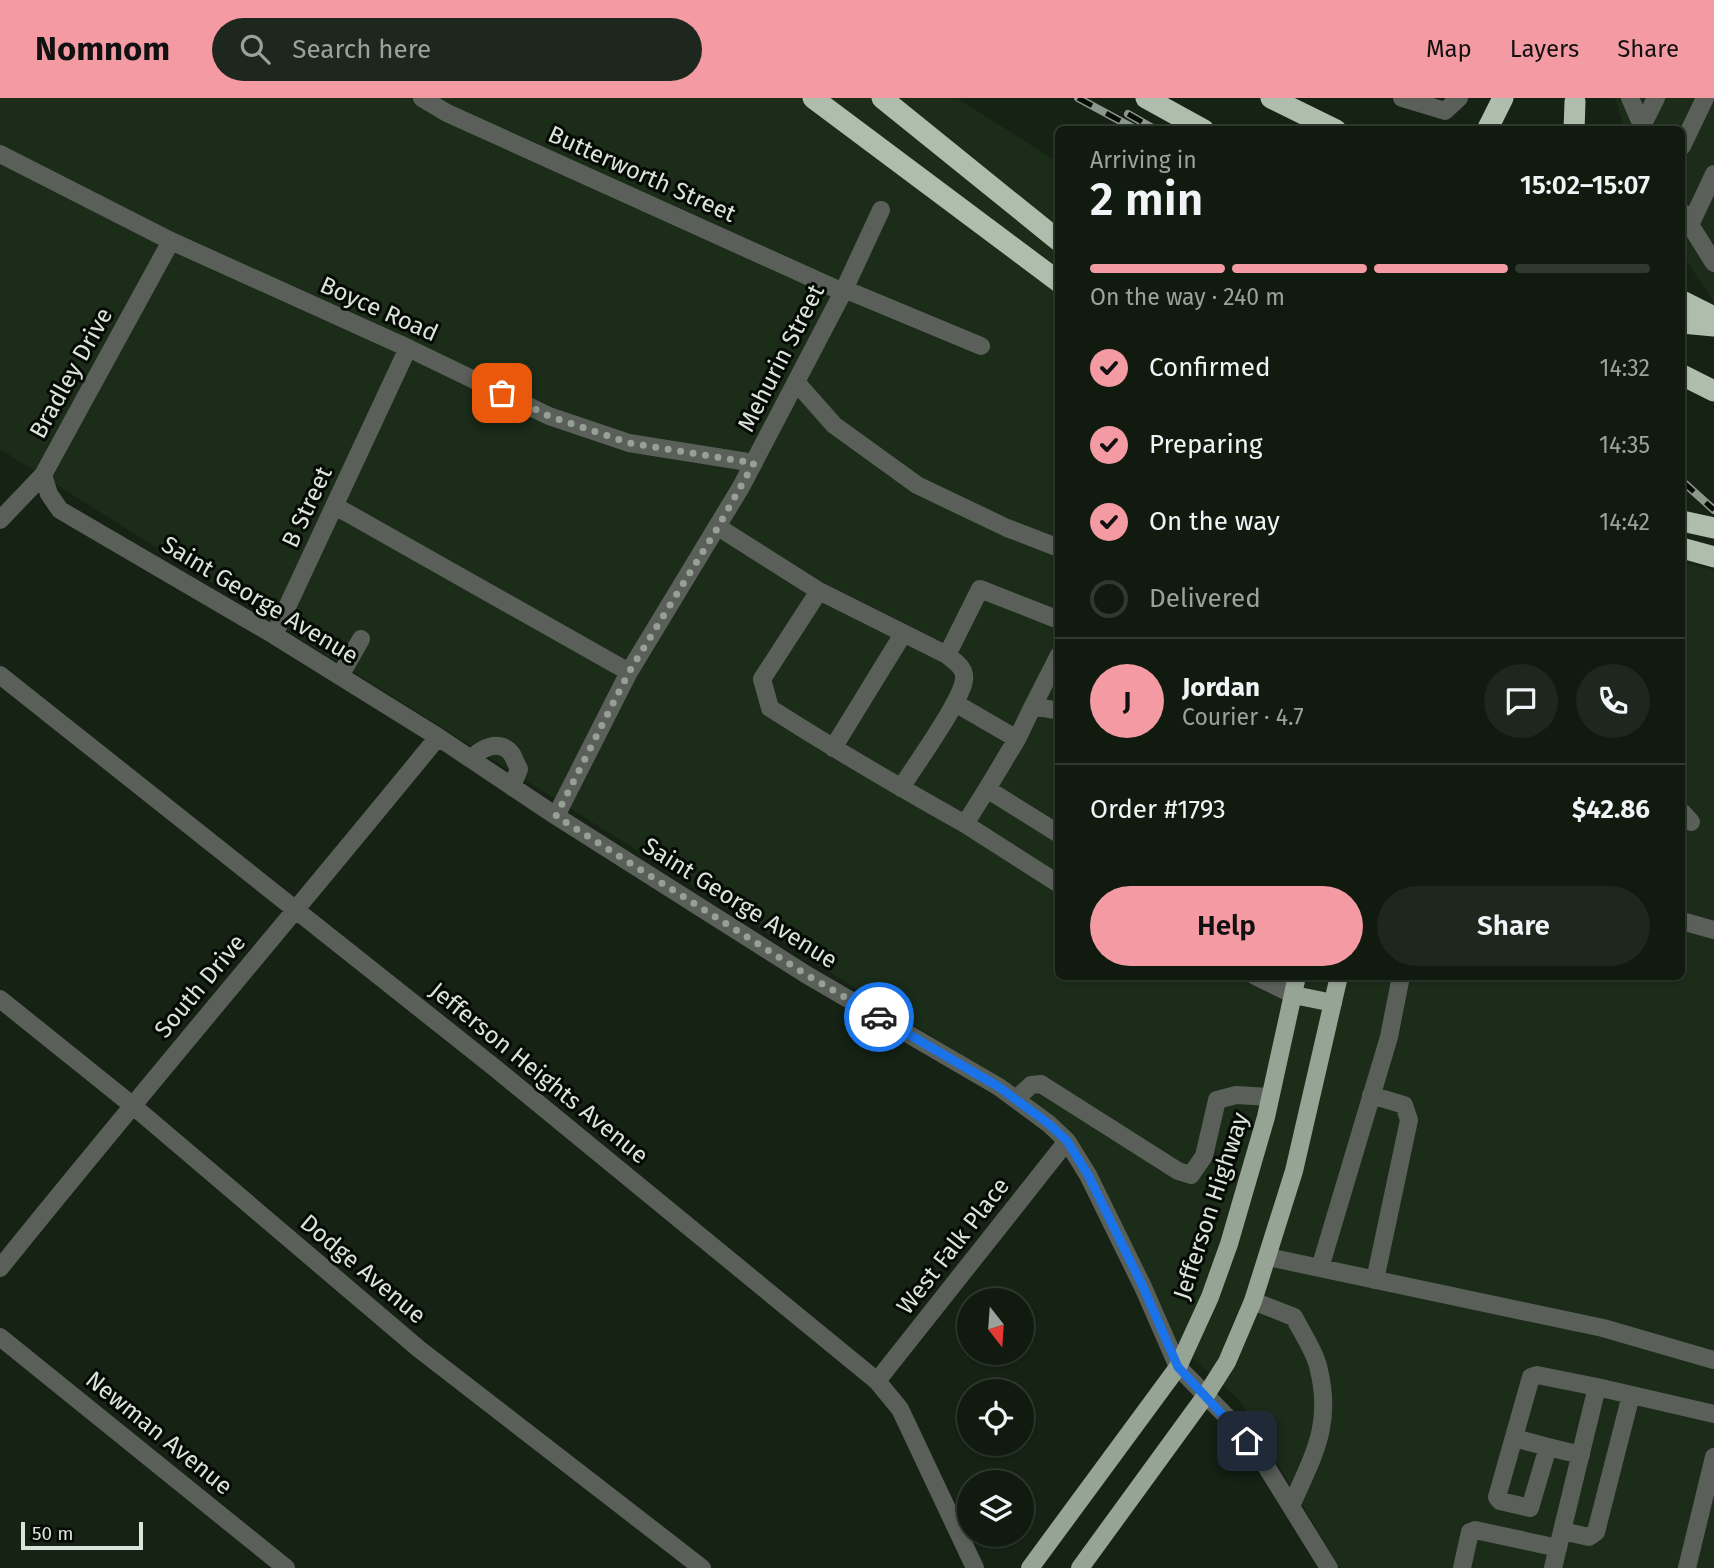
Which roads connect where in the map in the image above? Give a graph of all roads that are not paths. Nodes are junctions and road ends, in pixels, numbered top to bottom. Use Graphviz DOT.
graph roads {
  1 [pos="422,98"];
  2 [pos="813,98"];
  3 [pos="882,98"];
  4 [pos="1146,98"];
  5 [pos="1271,98"];
  6 [pos="1402,98"];
  7 [pos="1459,98"];
  8 [pos="1504,98"];
  9 [pos="1630,98"];
  10 [pos="1657,98"];
  11 [pos="1705,98"];
  12 [pos="1575,100"];
  13 [pos="1197,126"];
  14 [pos="1328,126"];
  15 [pos="1489,126"];
  16 [pos="1499,126"];
  17 [pos="1569,126"];
  18 [pos="1574,126"];
  19 [pos="1642,126"];
  20 [pos="1644,126"];
  21 [pos="1685,140"];
  22 [pos="0,154"];
  23 [pos="1714,174"];
  24 [pos="881,210"];
  25 [pos="1686,218"];
  26 [pos="1055,238"];
  27 [pos="171,241"];
  28 [pos="1714,263"];
  29 [pos="1055,279"];
  30 [pos="844,290"];
  31 [pos="1685,302"];
  32 [pos="1714,317"];
  33 [pos="1685,323"];
  34 [pos="1714,326"];
  35 [pos="981,346"];
  36 [pos="408,348"];
  37 [pos="1685,376"];
  38 [pos="796,382"];
  39 [pos="1714,391"];
  40 [pos="754,463"];
  41 [pos="43,475"];
  42 [pos="335,506"];
  43 [pos="0,520"];
  44 [pos="1685,522"];
  45 [pos="718,527"];
  46 [pos="1714,528"];
  47 [pos="1055,546"];
  48 [pos="1685,549"];
  49 [pos="1714,557"];
  50 [pos="819,591"];
  51 [pos="1055,618"];
  52 [pos="903,634"];
  53 [pos="274,635"];
  54 [pos="361,639"];
  55 [pos="947,655"];
  56 [pos="1055,662"];
  57 [pos="629,672"];
  58 [pos="0,675"];
  59 [pos="340,676"];
  60 [pos="955,703"];
  61 [pos="1033,706"];
  62 [pos="1055,710"];
  63 [pos="438,737"];
  64 [pos="1017,739"];
  65 [pos="834,748"];
  66 [pos="471,759"];
  67 [pos="512,787"];
  68 [pos="901,788"];
  69 [pos="987,789"];
  70 [pos="556,816"];
  71 [pos="965,824"];
  72 [pos="1055,832"];
  73 [pos="1055,881"];
  74 [pos="298,909"];
  75 [pos="1685,922"];
  76 [pos="1714,930"];
  77 [pos="1263,980"];
  78 [pos="1296,980"];
  79 [pos="1338,980"];
  80 [pos="1400,980"];
  81 [pos="1294,995"];
  82 [pos="0,999"];
  83 [pos="1333,1003"];
  84 [pos="1371,1095"];
  85 [pos="1270,1097"];
  86 [pos="1016,1099"];
  87 [pos="132,1105"];
  88 [pos="1067,1141"];
  89 [pos="1268,1257"];
  90 [pos="0,1268"];
  91 [pos="1320,1268"];
  92 [pos="1375,1280"];
  93 [pos="1253,1301"];
  94 [pos="0,1337"];
  95 [pos="1714,1360"];
  96 [pos="1178,1367"];
  97 [pos="877,1381"];
  98 [pos="1597,1387"];
  99 [pos="1206,1395"];
  100 [pos="1631,1395"];
  101 [pos="1714,1415"];
  102 [pos="1514,1438"];
  103 [pos="1548,1447"];
  104 [pos="1581,1455"];
  105 [pos="1714,1457"];
  106 [pos="1291,1506"];
  107 [pos="1560,1539"];
  108 [pos="286,1568"];
  109 [pos="702,1568"];
  110 [pos="975,1568"];
  111 [pos="1030,1568"];
  112 [pos="1080,1568"];
  113 [pos="1329,1568"];
  114 [pos="1462,1568"];
  115 [pos="1553,1568"];
  116 [pos="1687,1568"];
  1 -- 30 [label="street, Butterworth Street"];
  2 -- 29 [label="highway"];
  3 -- 26 [label="highway"];
  4 -- 13 [label="highway"];
  5 -- 14 [label="highway"];
  6 -- 7 [label="street"];
  8 -- 15 [label="highway"];
  8 -- 16 [label="main road"];
  9 -- 19 [label="street"];
  10 -- 20 [label="street"];
  11 -- 21 [label="street"];
  12 -- 17 [label="main road"];
  12 -- 18 [label="highway"];
  22 -- 27 [label="street, Boyce Road"];
  23 -- 25 [label="street"];
  24 -- 30 [label="street, Mehurin Street"];
  25 -- 28 [label="street"];
  27 -- 36 [label="street, Boyce Road"];
  27 -- 41 [label="street, Bradley Drive"];
  30 -- 35 [label="street, Butterworth Street"];
  30 -- 38 [label="street, Mehurin Street"];
  31 -- 32 [label="highway"];
  33 -- 34 [label="highway"];
  36 -- 40 [label="street, Boyce Road"];
  36 -- 42 [label="street, B Street"];
  37 -- 39 [label="highway"];
  38 -- 40 [label="street, Mehurin Street"];
  38 -- 47 [label="street"];
  40 -- 45 [label="street, Mehurin Street"];
  41 -- 43 [label="street, Bradley Drive"];
  41 -- 53 [label="street, Saint George Avenue"];
  42 -- 53 [label="street, B Street"];
  42 -- 57 [label="street"];
  44 -- 46 [label="highway"];
  45 -- 50 [label="street"];
  45 -- 57 [label="street, Mehurin Street"];
  48 -- 49 [label="highway"];
  50 -- 52 [label="street"];
  50 -- 65 [label="street"];
  51 -- 55 [label="street"];
  52 -- 55 [label="street"];
  52 -- 65 [label="street"];
  53 -- 59 [label="street, Saint George Avenue"];
  54 -- 59 [label="street"];
  55 -- 60 [label="street"];
  56 -- 61 [label="street"];
  57 -- 70 [label="street, Mehurin Street"];
  58 -- 74 [label="street, Jefferson Heights Avenue"];
  59 -- 63 [label="street, Saint George Avenue"];
  60 -- 64 [label="street"];
  60 -- 68 [label="street"];
  61 -- 62 [label="street"];
  61 -- 64 [label="street"];
  63 -- 66 [label="street, Saint George Avenue"];
  63 -- 74 [label="street, South Drive"];
  64 -- 69 [label="street"];
  65 -- 68 [label="street"];
  66 -- 67 [label="street, Saint George Avenue"];
  66 -- 67 [label="street"];
  67 -- 70 [label="street, Saint George Avenue"];
  68 -- 71 [label="street"];
  69 -- 71 [label="street"];
  69 -- 72 [label="street"];
  70 -- 86 [label="street, Saint George Avenue"];
  71 -- 73 [label="street"];
  74 -- 87 [label="street, South Drive"];
  74 -- 97 [label="street, Jefferson Heights Avenue"];
  75 -- 76 [label="street"];
  77 -- 81 [label="street"];
  78 -- 81 [label="main road, Jefferson Highway"];
  79 -- 83 [label="main road"];
  80 -- 84 [label="street"];
  81 -- 83 [label="main road"];
  81 -- 85 [label="main road, Jefferson Highway"];
  82 -- 87 [label="street, Dodge Avenue"];
  83 -- 89 [label="main road"];
  84 -- 91 [label="street"];
  84 -- 92 [label="street"];
  85 -- 86 [label="street"];
  85 -- 96 [label="main road, Jefferson Highway"];
  86 -- 88 [label="street, Saint George Avenue"];
  87 -- 90 [label="street, South Drive"];
  87 -- 109 [label="street, Dodge Avenue"];
  88 -- 96 [label="street, Saint George Avenue"];
  88 -- 97 [label="street, West Falk Place"];
  89 -- 91 [label="street"];
  89 -- 93 [label="main road"];
  91 -- 92 [label="street"];
  92 -- 95 [label="street"];
  93 -- 99 [label="main road"];
  93 -- 106 [label="street"];
  94 -- 108 [label="street, Newman Avenue"];
  96 -- 99 [label="street, Saint George Avenue"];
  96 -- 111 [label="main road, Jefferson Highway"];
  97 -- 110 [label="street, Jefferson Heights Avenue"];
  98 -- 100 [label="street"];
  98 -- 102 [label="street"];
  98 -- 104 [label="street"];
  99 -- 106 [label="street, Saint George Avenue"];
  99 -- 112 [label="main road"];
  100 -- 101 [label="street"];
  100 -- 107 [label="street"];
  102 -- 103 [label="street"];
  102 -- 103 [label="street"];
  103 -- 104 [label="street"];
  104 -- 107 [label="street"];
  105 -- 116 [label="street"];
  106 -- 113 [label="street, Saint George Avenue"];
  107 -- 114 [label="street"];
  107 -- 115 [label="street"];
}
